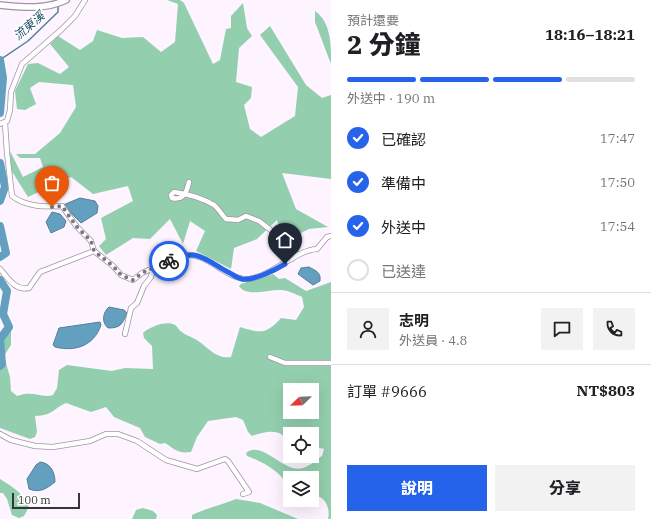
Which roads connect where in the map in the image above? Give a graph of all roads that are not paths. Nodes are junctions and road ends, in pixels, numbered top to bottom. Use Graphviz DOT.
graph roads {
  1 [pos="66,0"];
  2 [pos="85,0"];
  3 [pos="0,5"];
  4 [pos="3,124"];
  5 [pos="189,182"];
  6 [pos="331,236"];
  7 [pos="94,251"];
  8 [pos="292,259"];
  9 [pos="0,269"];
  10 [pos="153,269"];
  11 [pos="125,334"];
  12 [pos="270,357"];
  13 [pos="331,363"];
  14 [pos="0,434"];
  15 [pos="243,494"];
  1 -- 3 [label="street"];
  2 -- 4 [label="street"];
  4 -- 7 [label="street"];
  5 -- 8 [label="street"];
  6 -- 8 [label="street"];
  7 -- 9 [label="street"];
  7 -- 10 [label="street"];
  8 -- 10 [label="street"];
  10 -- 11 [label="street"];
  12 -- 13 [label="street"];
  14 -- 15 [label="street"];
}
